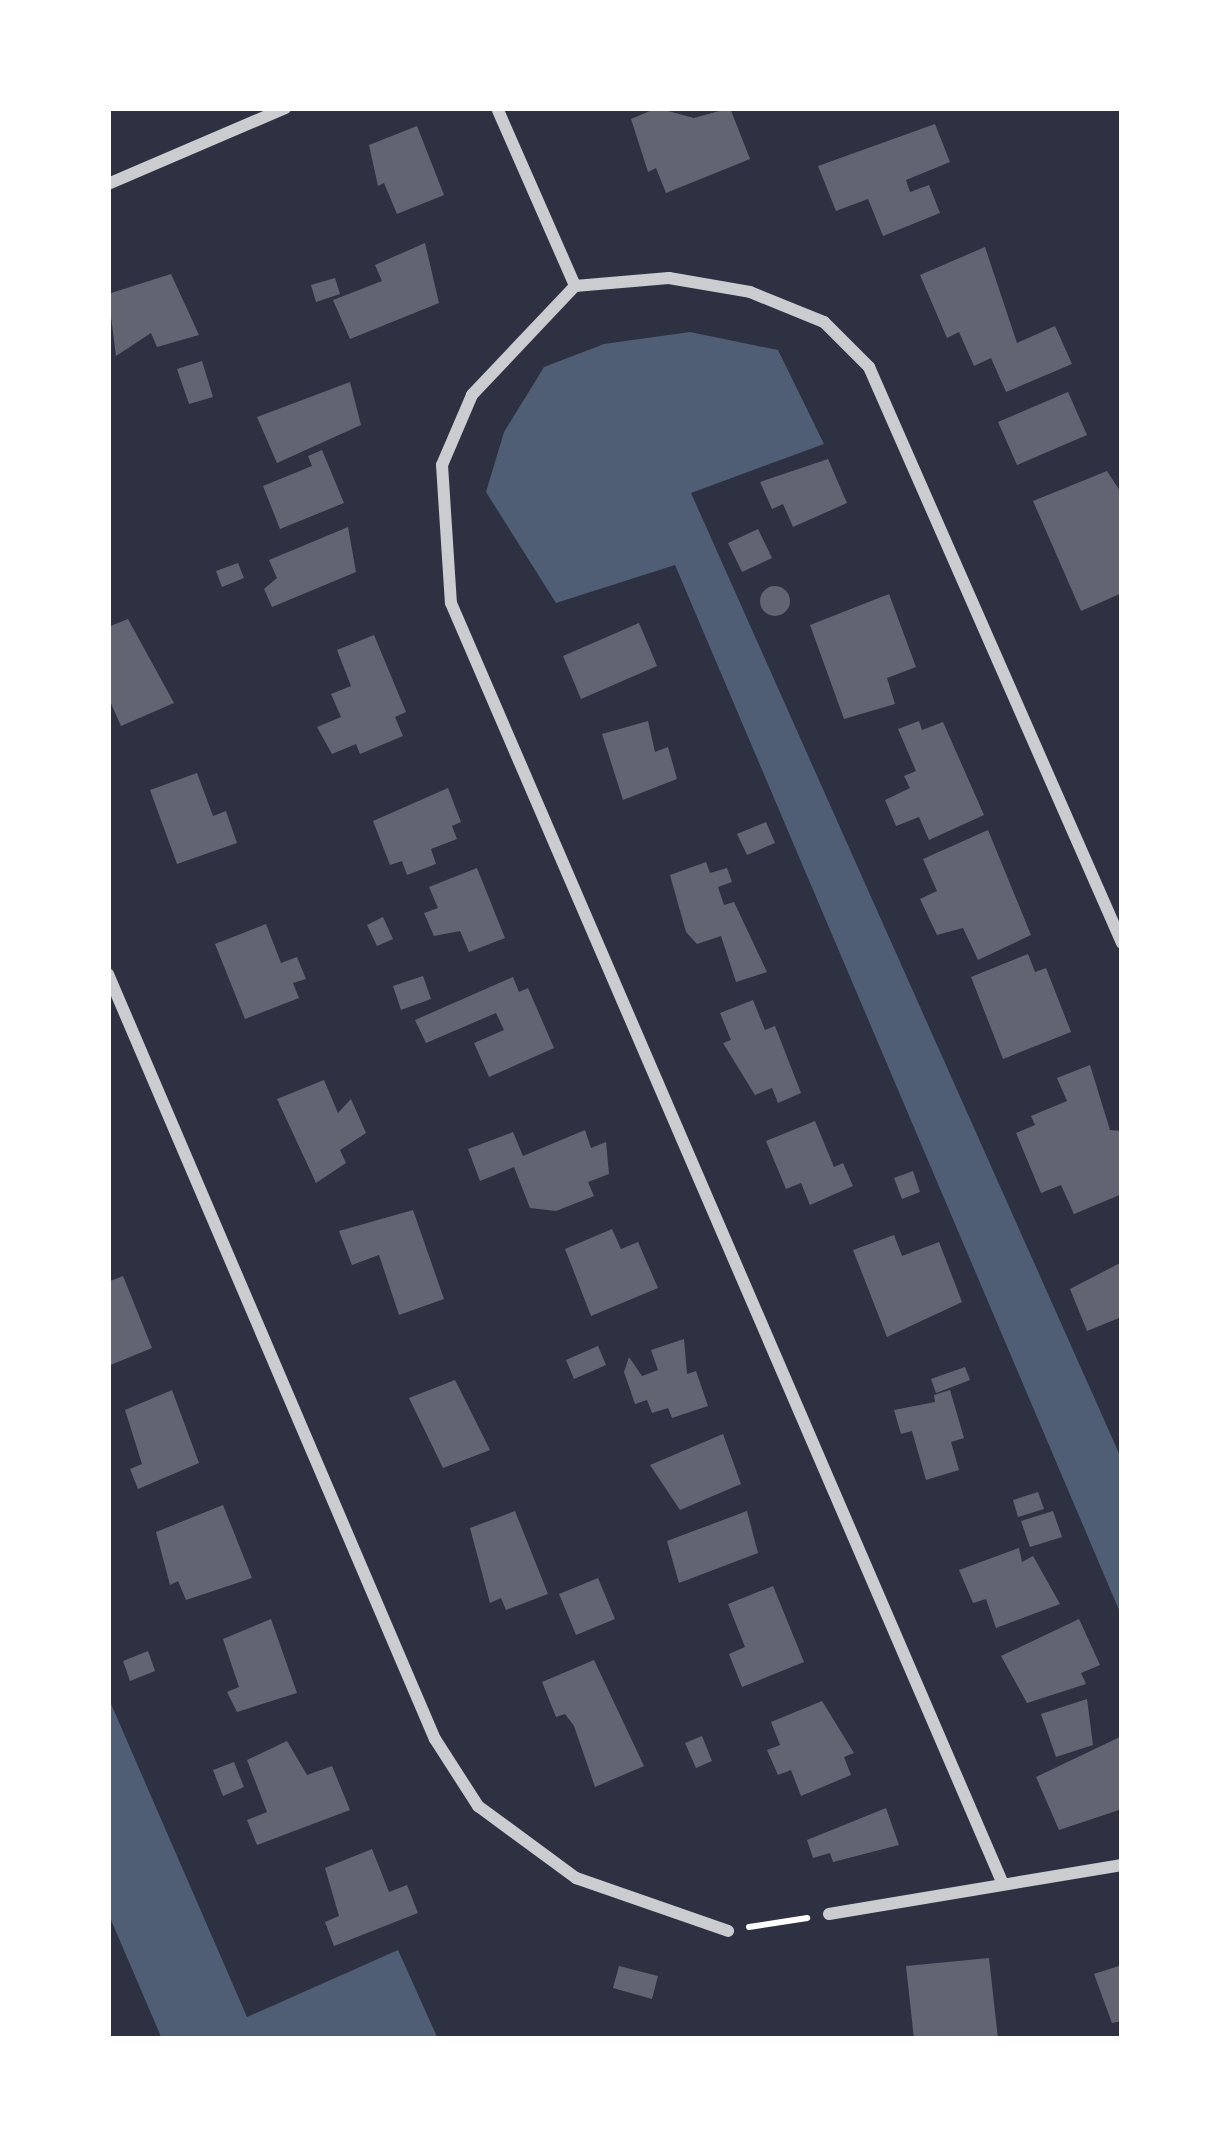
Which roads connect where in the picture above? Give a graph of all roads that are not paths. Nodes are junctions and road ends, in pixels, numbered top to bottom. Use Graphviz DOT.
graph roads {
  1 [pos="285,108"];
  2 [pos="497,108"];
  3 [pos="108,184"];
  4 [pos="575,286"];
  5 [pos="1122,943"];
  6 [pos="108,974"];
  7 [pos="1122,1865"];
  8 [pos="1003,1884"];
  9 [pos="829,1914"];
  10 [pos="728,1931"];
  1 -- 3 [label="street"];
  2 -- 4 [label="street"];
  4 -- 5 [label="street"];
  4 -- 8 [label="street"];
  6 -- 10 [label="street"];
  7 -- 8 [label="street"];
  8 -- 9 [label="street"];
}
